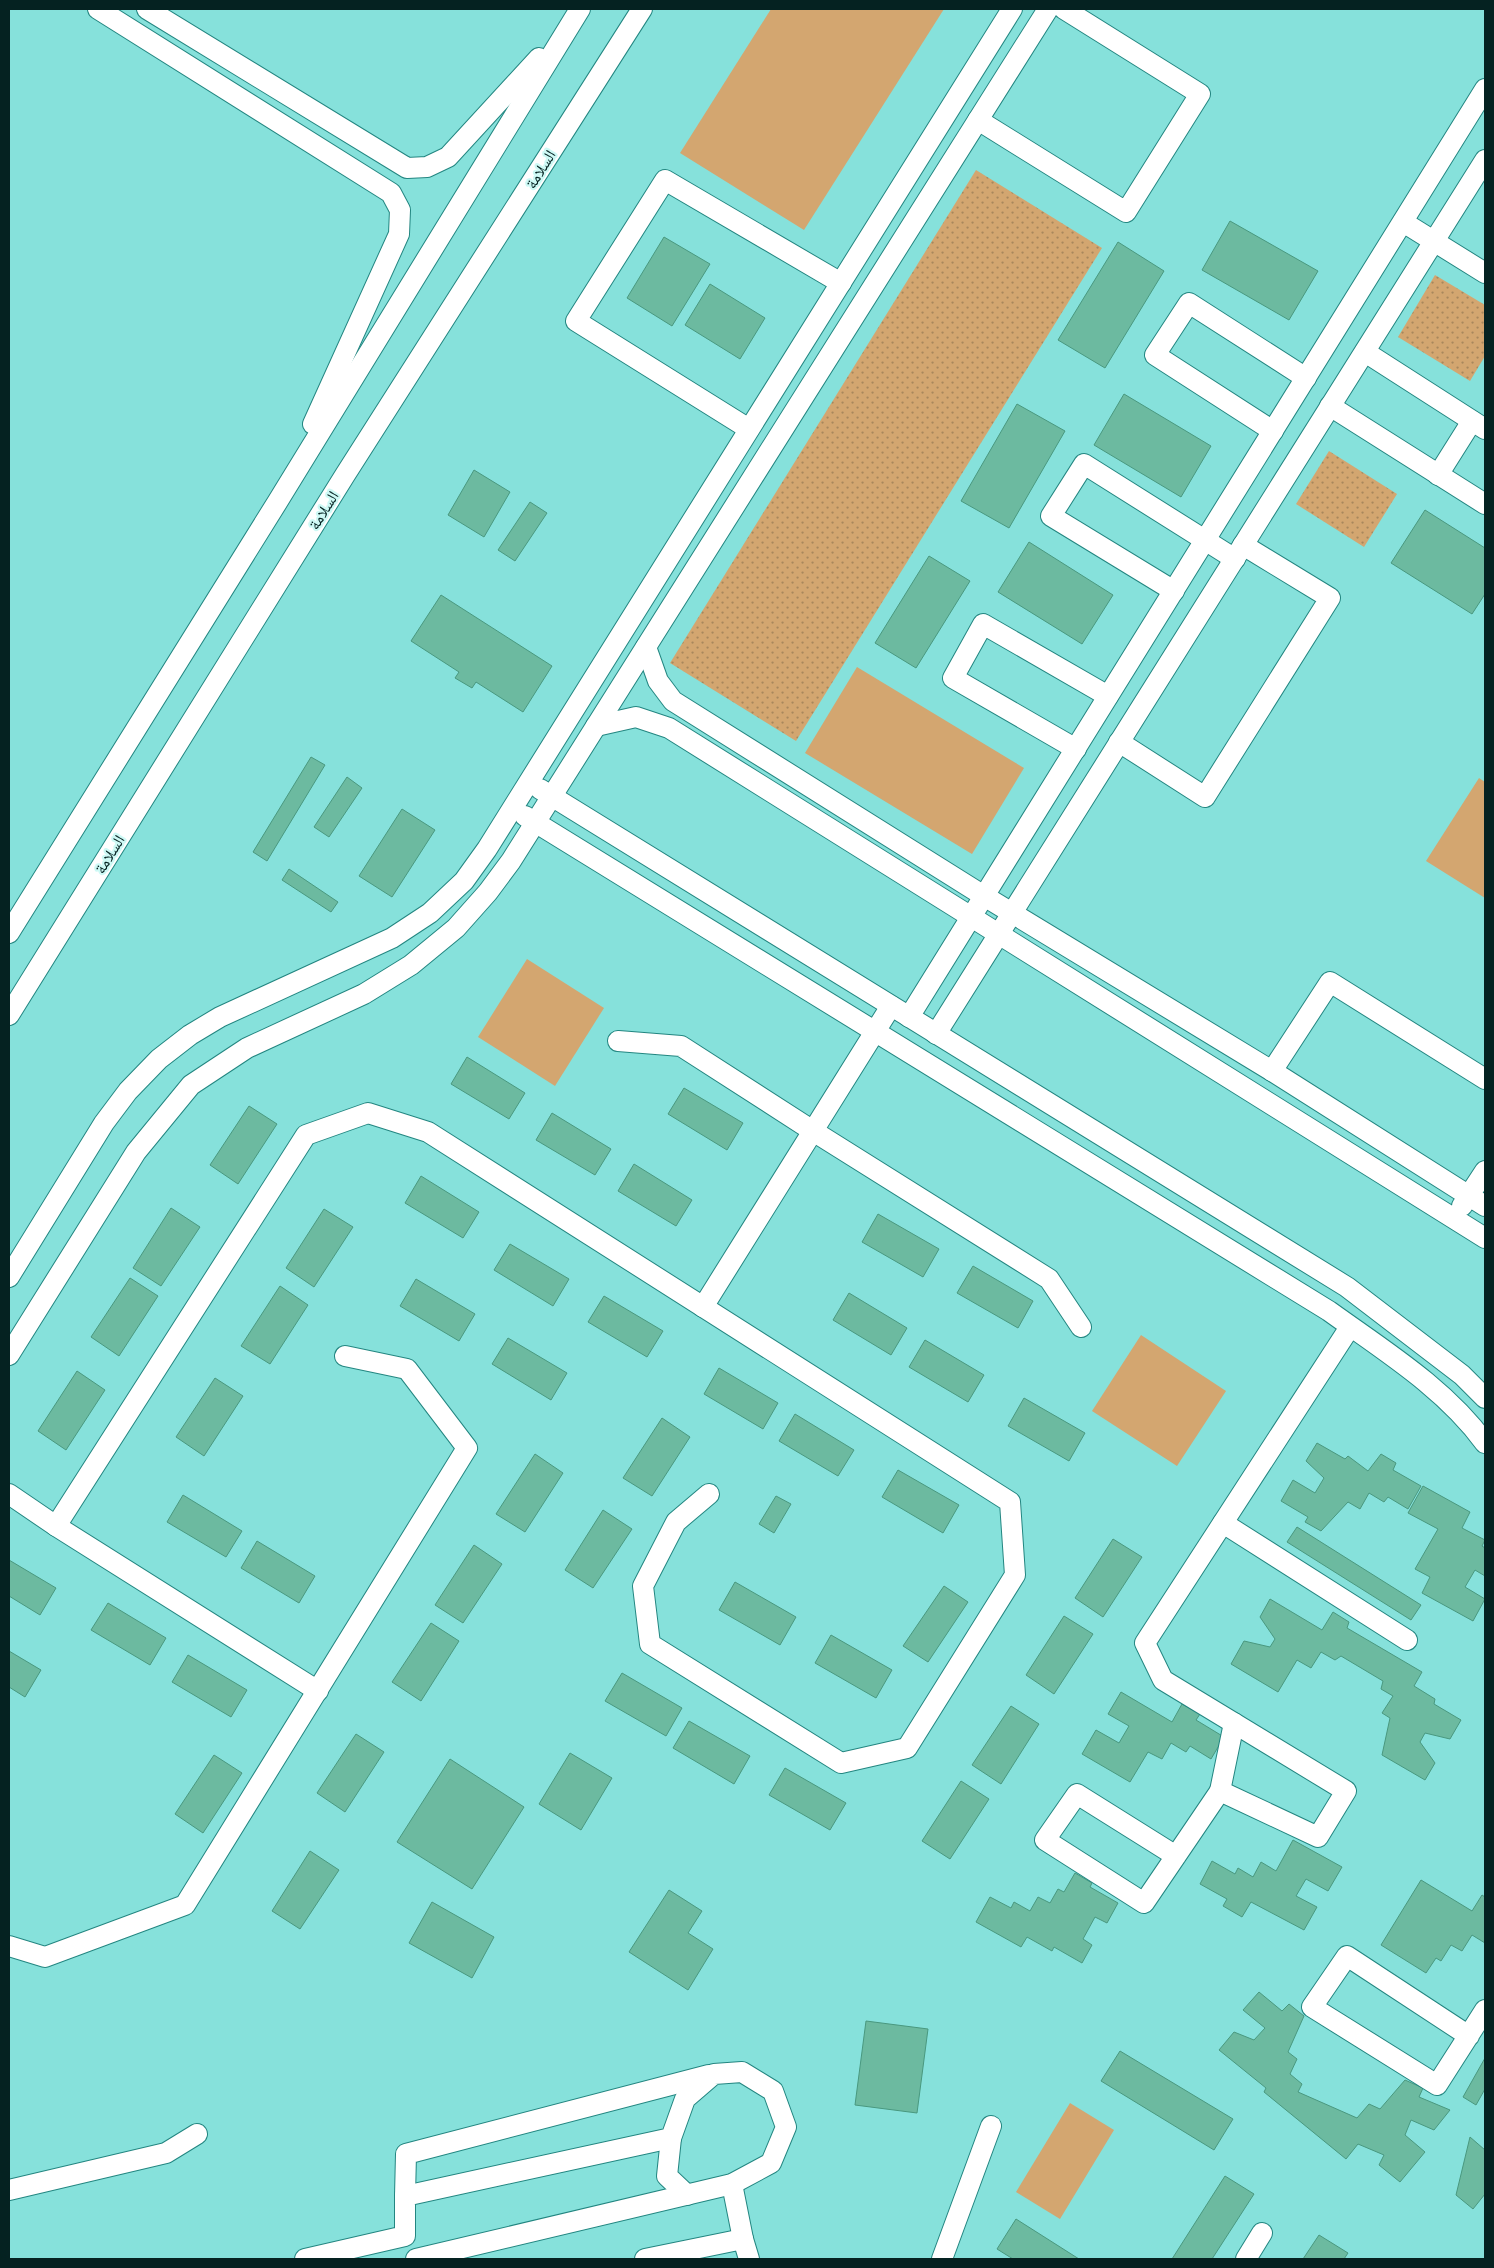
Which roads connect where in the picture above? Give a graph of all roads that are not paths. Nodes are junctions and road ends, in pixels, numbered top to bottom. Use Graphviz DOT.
graph roads {
  1 [pos="98,9"];
  2 [pos="147,9"];
  3 [pos="642,9"];
  4 [pos="1012,9"];
  5 [pos="1048,9"];
  6 [pos="1064,9"];
  7 [pos="575,17"];
  8 [pos="1485,89"];
  9 [pos="978,120"];
  10 [pos="1485,160"];
  11 [pos="1403,222"];
  12 [pos="1433,242"];
  13 [pos="1485,273"];
  14 [pos="841,283"];
  15 [pos="1365,352"];
  16 [pos="1306,378"];
  17 [pos="1330,406"];
  18 [pos="1479,425"];
  19 [pos="749,429"];
  20 [pos="1273,431"];
  21 [pos="1438,474"];
  22 [pos="278,501"];
  23 [pos="1485,504"];
  24 [pos="1205,540"];
  25 [pos="1239,552"];
  26 [pos="1174,591"];
  27 [pos="646,647"];
  28 [pos="1108,696"];
  29 [pos="596,726"];
  30 [pos="1119,742"];
  31 [pos="1076,749"];
  32 [pos="529,782"];
  33 [pos="552,796"];
  34 [pos="513,808"];
  35 [pos="536,822"];
  36 [pos="984,896"];
  37 [pos="1012,913"];
  38 [pos="971,917"];
  39 [pos="9,933"];
  40 [pos="998,935"];
  41 [pos="891,1006"];
  42 [pos="9,1015"];
  43 [pos="909,1017"];
  44 [pos="875,1032"];
  45 [pos="936,1034"];
  46 [pos="618,1041"];
  47 [pos="1272,1071"];
  48 [pos="1485,1078"];
  49 [pos="813,1131"];
  50 [pos="1485,1170"];
  51 [pos="1477,1201"];
  52 [pos="1454,1218"];
  53 [pos="1485,1238"];
  54 [pos="9,1277"];
  55 [pos="703,1307"];
  56 [pos="1081,1327"];
  57 [pos="1350,1327"];
  58 [pos="9,1355"];
  59 [pos="345,1356"];
  60 [pos="1485,1398"];
  61 [pos="1485,1443"];
  62 [pos="9,1494"];
  63 [pos="709,1494"];
  64 [pos="1223,1523"];
  65 [pos="56,1526"];
  66 [pos="1407,1640"];
  67 [pos="318,1691"];
  68 [pos="1234,1723"];
  69 [pos="1220,1791"];
  70 [pos="1176,1856"];
  71 [pos="9,1946"];
  72 [pos="1485,2010"];
  73 [pos="1469,2036"];
  74 [pos="714,2074"];
  75 [pos="991,2126"];
  76 [pos="197,2134"];
  77 [pos="671,2138"];
  78 [pos="732,2184"];
  79 [pos="9,2190"];
  80 [pos="687,2195"];
  81 [pos="405,2196"];
  82 [pos="1262,2233"];
  83 [pos="405,2236"];
  84 [pos="743,2239"];
  85 [pos="305,2259"];
  86 [pos="416,2259"];
  87 [pos="645,2259"];
  88 [pos="749,2259"];
  89 [pos="942,2259"];
  90 [pos="1246,2259"];
  1 -- 22 [label="street"];
  2 -- 7 [label="street"];
  3 -- 42 [label="street, السلامة"];
  4 -- 14 [label="street"];
  5 -- 9 [label="street"];
  6 -- 9 [label="street"];
  7 -- 22 [label="street"];
  8 -- 11 [label="street"];
  9 -- 27 [label="street"];
  10 -- 12 [label="street"];
  11 -- 12 [label="street"];
  11 -- 16 [label="street"];
  12 -- 13 [label="street"];
  12 -- 15 [label="street"];
  14 -- 19 [label="street"];
  14 -- 19 [label="street"];
  15 -- 17 [label="street"];
  15 -- 18 [label="street"];
  16 -- 20 [label="street"];
  16 -- 20 [label="street"];
  17 -- 21 [label="street"];
  17 -- 25 [label="street"];
  18 -- 21 [label="street"];
  19 -- 32 [label="street"];
  20 -- 24 [label="street"];
  21 -- 23 [label="street"];
  22 -- 39 [label="street"];
  24 -- 25 [label="street"];
  24 -- 26 [label="street"];
  24 -- 26 [label="street"];
  25 -- 30 [label="street"];
  25 -- 30 [label="street"];
  26 -- 28 [label="street"];
  27 -- 29 [label="street"];
  27 -- 36 [label="street"];
  28 -- 31 [label="street"];
  28 -- 31 [label="street"];
  29 -- 33 [label="street"];
  29 -- 38 [label="street"];
  30 -- 37 [label="street"];
  31 -- 36 [label="street"];
  32 -- 33 [label="street"];
  32 -- 34 [label="street"];
  33 -- 35 [label="street"];
  33 -- 41 [label="street"];
  34 -- 35 [label="street"];
  34 -- 54 [label="street"];
  35 -- 44 [label="street"];
  35 -- 58 [label="street"];
  36 -- 37 [label="street"];
  36 -- 38 [label="street"];
  37 -- 40 [label="street"];
  37 -- 47 [label="street"];
  38 -- 40 [label="street"];
  38 -- 43 [label="street"];
  40 -- 45 [label="street"];
  40 -- 52 [label="street"];
  41 -- 43 [label="street"];
  41 -- 44 [label="street"];
  43 -- 45 [label="street"];
  44 -- 49 [label="street"];
  44 -- 57 [label="street"];
  45 -- 60 [label="street"];
  46 -- 49 [label="street"];
  47 -- 48 [label="street"];
  47 -- 51 [label="street"];
  49 -- 55 [label="street"];
  49 -- 56 [label="street"];
  50 -- 51 [label="street"];
  51 -- 52 [label="street"];
  52 -- 53 [label="street"];
  55 -- 63 [label="street"];
  55 -- 65 [label="street"];
  57 -- 61 [label="street"];
  57 -- 64 [label="street"];
  59 -- 67 [label="street"];
  62 -- 65 [label="street"];
  64 -- 66 [label="street"];
  64 -- 68 [label="street"];
  65 -- 67 [label="street"];
  67 -- 71 [label="street"];
  68 -- 69 [label="street"];
  68 -- 69 [label="street"];
  69 -- 70 [label="street"];
  70 -- 70 [label="street"];
  72 -- 73 [label="street"];
  73 -- 73 [label="street"];
  74 -- 77 [label="street"];
  74 -- 78 [label="street"];
  74 -- 81 [label="street"];
  75 -- 89 [label="street"];
  76 -- 79 [label="street"];
  77 -- 80 [label="street"];
  77 -- 81 [label="street"];
  78 -- 80 [label="street"];
  78 -- 84 [label="street"];
  80 -- 86 [label="street"];
  81 -- 83 [label="street"];
  82 -- 90 [label="street"];
  83 -- 85 [label="street"];
  83 -- 86 [label="street"];
  84 -- 87 [label="street"];
  84 -- 88 [label="street"];
}
